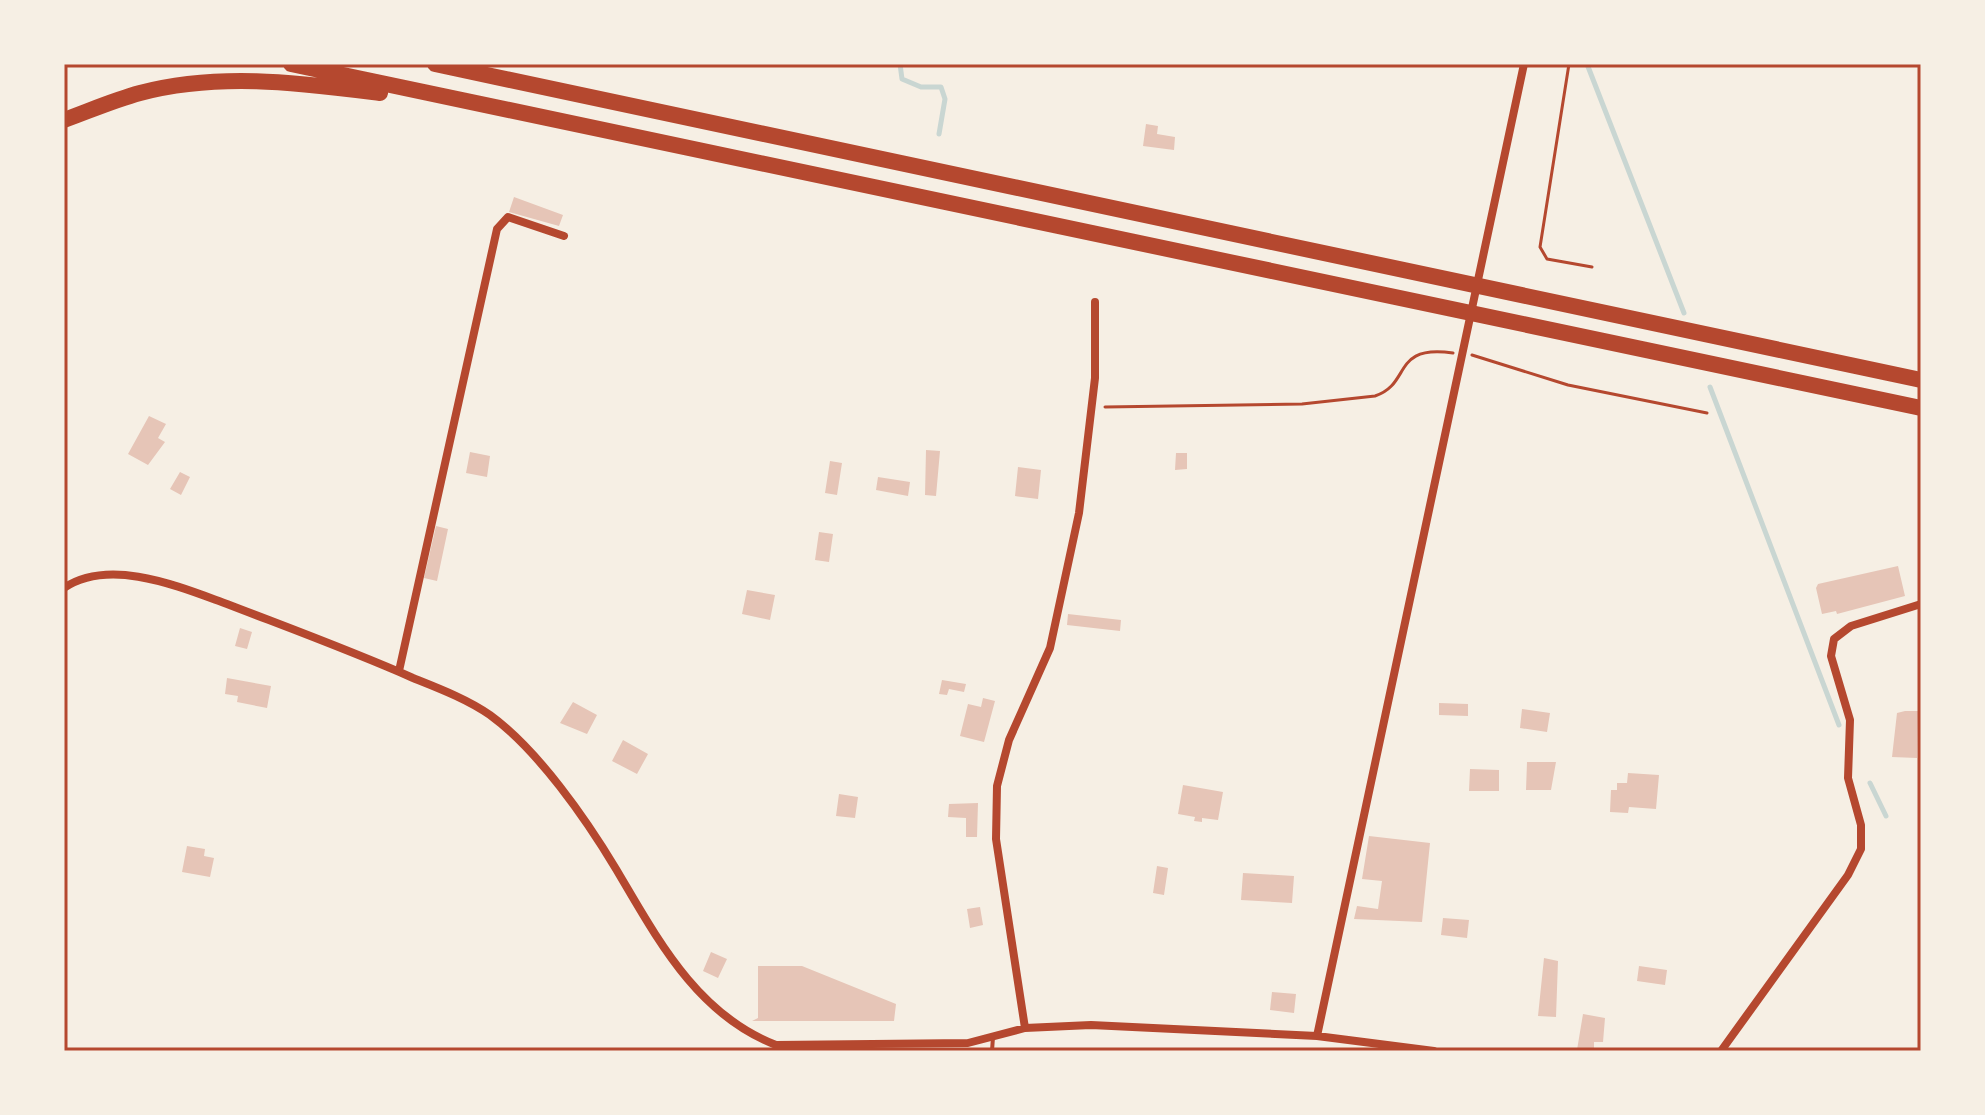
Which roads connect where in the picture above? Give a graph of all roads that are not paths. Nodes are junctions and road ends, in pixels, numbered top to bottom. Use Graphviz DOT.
graph roads {
  1 [pos="291,64"];
  2 [pos="435,64"];
  3 [pos="1524,64"];
  4 [pos="482,106"];
  5 [pos="64,120"];
  6 [pos="564,236"];
  7 [pos="1095,302"];
  8 [pos="1921,380"];
  9 [pos="1921,408"];
  10 [pos="64,588"];
  11 [pos="1921,604"];
  12 [pos="399,671"];
  13 [pos="1025,1028"];
  14 [pos="1317,1036"];
  15 [pos="993,1037"];
  16 [pos="776,1048"];
  17 [pos="992,1051"];
  18 [pos="1434,1051"];
  19 [pos="1721,1051"];
  1 -- 4 [label="highway"];
  2 -- 8 [label="highway"];
  3 -- 14 [label="street"];
  4 -- 5 [label="highway"];
  4 -- 9 [label="highway"];
  6 -- 12 [label="street"];
  7 -- 13 [label="street"];
  10 -- 12 [label="street"];
  11 -- 19 [label="street"];
  12 -- 16 [label="street"];
  13 -- 14 [label="street"];
  13 -- 15 [label="street"];
  14 -- 18 [label="street"];
  15 -- 16 [label="street"];
  15 -- 17 [label="lane"];
}
